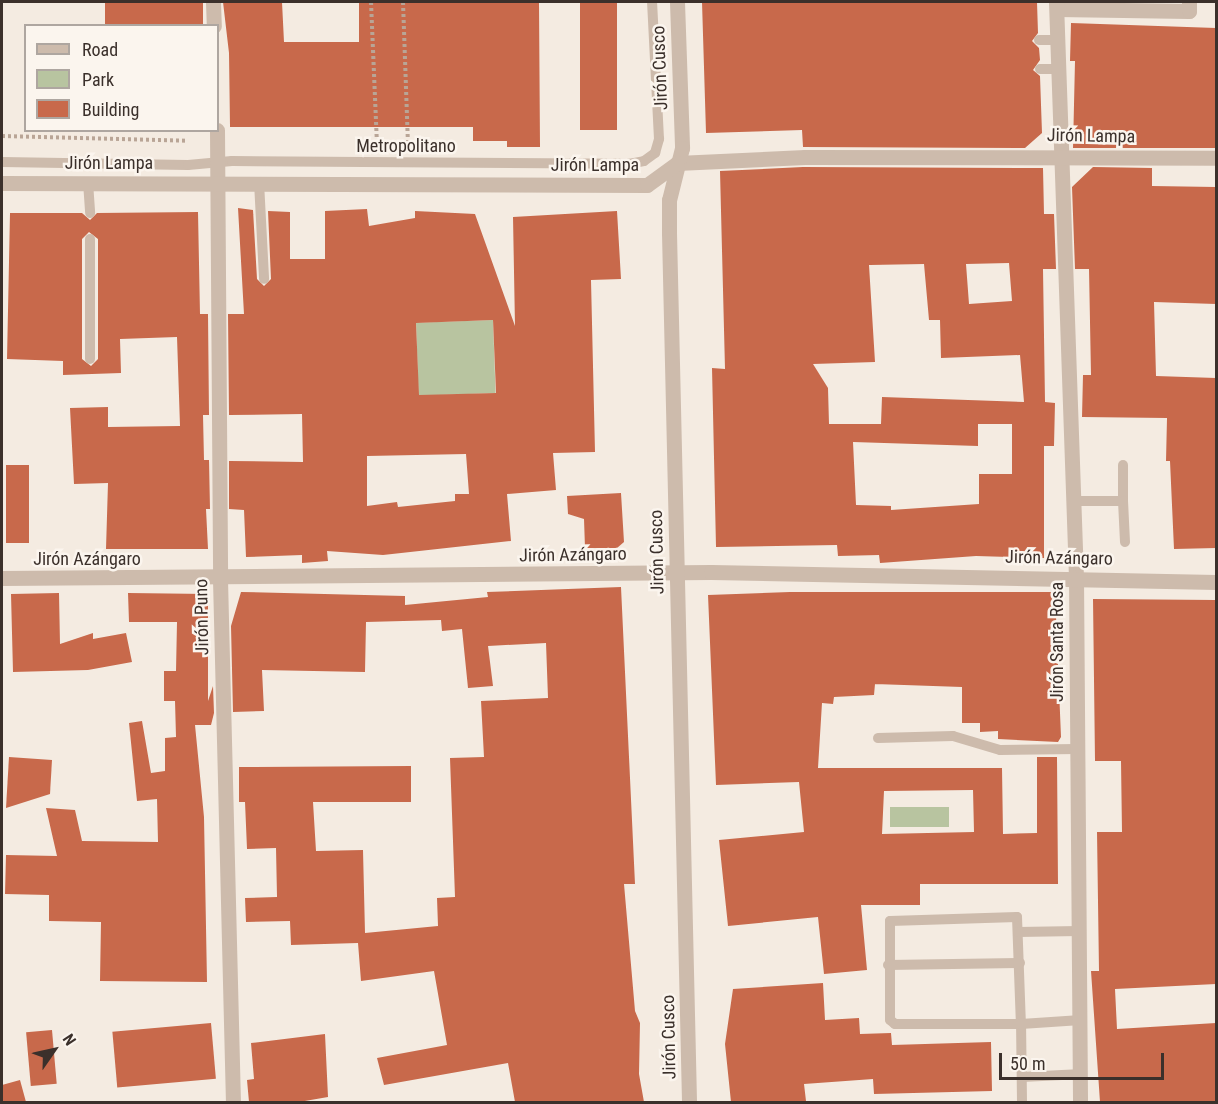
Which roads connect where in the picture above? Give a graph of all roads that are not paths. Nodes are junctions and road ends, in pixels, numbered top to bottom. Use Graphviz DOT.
graph roads {
  1 [pos="213,2"];
  2 [pos="652,2"];
  3 [pos="677,2"];
  4 [pos="1189,2"];
  5 [pos="1057,5"];
  6 [pos="214,24"];
  7 [pos="1039,40"];
  8 [pos="1058,40"];
  9 [pos="1040,69"];
  10 [pos="1059,69"];
  11 [pos="217,132"];
  12 [pos="1063,155"];
  13 [pos="1216,158"];
  14 [pos="2,162"];
  15 [pos="218,163"];
  16 [pos="677,163"];
  17 [pos="88,182"];
  18 [pos="219,182"];
  19 [pos="259,182"];
  20 [pos="2,183"];
  21 [pos="90,213"];
  22 [pos="90,239"];
  23 [pos="264,279"];
  24 [pos="90,359"];
  25 [pos="1123,465"];
  26 [pos="1074,501"];
  27 [pos="1123,501"];
  28 [pos="1125,543"];
  29 [pos="677,573"];
  30 [pos="1076,577"];
  31 [pos="2,578"];
  32 [pos="220,579"];
  33 [pos="1216,582"];
  34 [pos="878,738"];
  35 [pos="1077,749"];
  36 [pos="1079,931"];
  37 [pos="1018,932"];
  38 [pos="1020,963"];
  39 [pos="888,965"];
  40 [pos="1081,1020"];
  41 [pos="1021,1024"];
  42 [pos="1082,1074"];
  43 [pos="1022,1077"];
  44 [pos="232,1102"];
  45 [pos="689,1102"];
  46 [pos="1022,1102"];
  47 [pos="1080,1102"];
  1 -- 6 [label="street"];
  2 -- 15 [label="lane, Metropolitano"];
  3 -- 16 [label="street, Jirón Cusco"];
  4 -- 5 [label="street"];
  5 -- 8 [label="street, Jirón Santa Rosa"];
  7 -- 8 [label="lane"];
  8 -- 10 [label="street, Jirón Santa Rosa"];
  9 -- 10 [label="lane"];
  10 -- 12 [label="street, Jirón Santa Rosa"];
  11 -- 15 [label="street, Jirón Puno"];
  12 -- 13 [label="street, Jirón Lampa"];
  12 -- 16 [label="street, Jirón Lampa"];
  12 -- 26 [label="street, Jirón Santa Rosa"];
  14 -- 15 [label="lane, Metropolitano"];
  15 -- 18 [label="street, Jirón Puno"];
  16 -- 19 [label="street, Jirón Lampa"];
  16 -- 29 [label="street, Jirón Cusco"];
  17 -- 18 [label="street, Jirón Lampa"];
  17 -- 20 [label="street, Jirón Lampa"];
  17 -- 21 [label="lane"];
  18 -- 19 [label="street, Jirón Lampa"];
  18 -- 32 [label="street, Jirón Puno"];
  19 -- 23 [label="lane"];
  22 -- 24 [label="lane"];
  25 -- 27 [label="lane"];
  26 -- 27 [label="lane"];
  26 -- 30 [label="street, Jirón Santa Rosa"];
  27 -- 28 [label="lane"];
  29 -- 30 [label="street, Jirón Azángaro"];
  29 -- 32 [label="street, Jirón Azángaro"];
  29 -- 45 [label="street, Jirón Cusco"];
  30 -- 33 [label="street, Jirón Azángaro"];
  30 -- 35 [label="street, Jirón Santa Rosa"];
  31 -- 32 [label="street, Jirón Azángaro"];
  32 -- 44 [label="street, Jirón Puno"];
  34 -- 35 [label="lane"];
  35 -- 36 [label="street, Jirón Santa Rosa"];
  36 -- 37 [label="lane"];
  36 -- 40 [label="street, Jirón Santa Rosa"];
  37 -- 38 [label="lane"];
  37 -- 39 [label="lane"];
  38 -- 39 [label="lane"];
  38 -- 41 [label="lane"];
  39 -- 41 [label="lane"];
  40 -- 41 [label="lane"];
  40 -- 42 [label="street, Jirón Santa Rosa"];
  41 -- 43 [label="lane"];
  42 -- 43 [label="lane"];
  42 -- 47 [label="street, Jirón Santa Rosa"];
  43 -- 46 [label="lane"];
}
